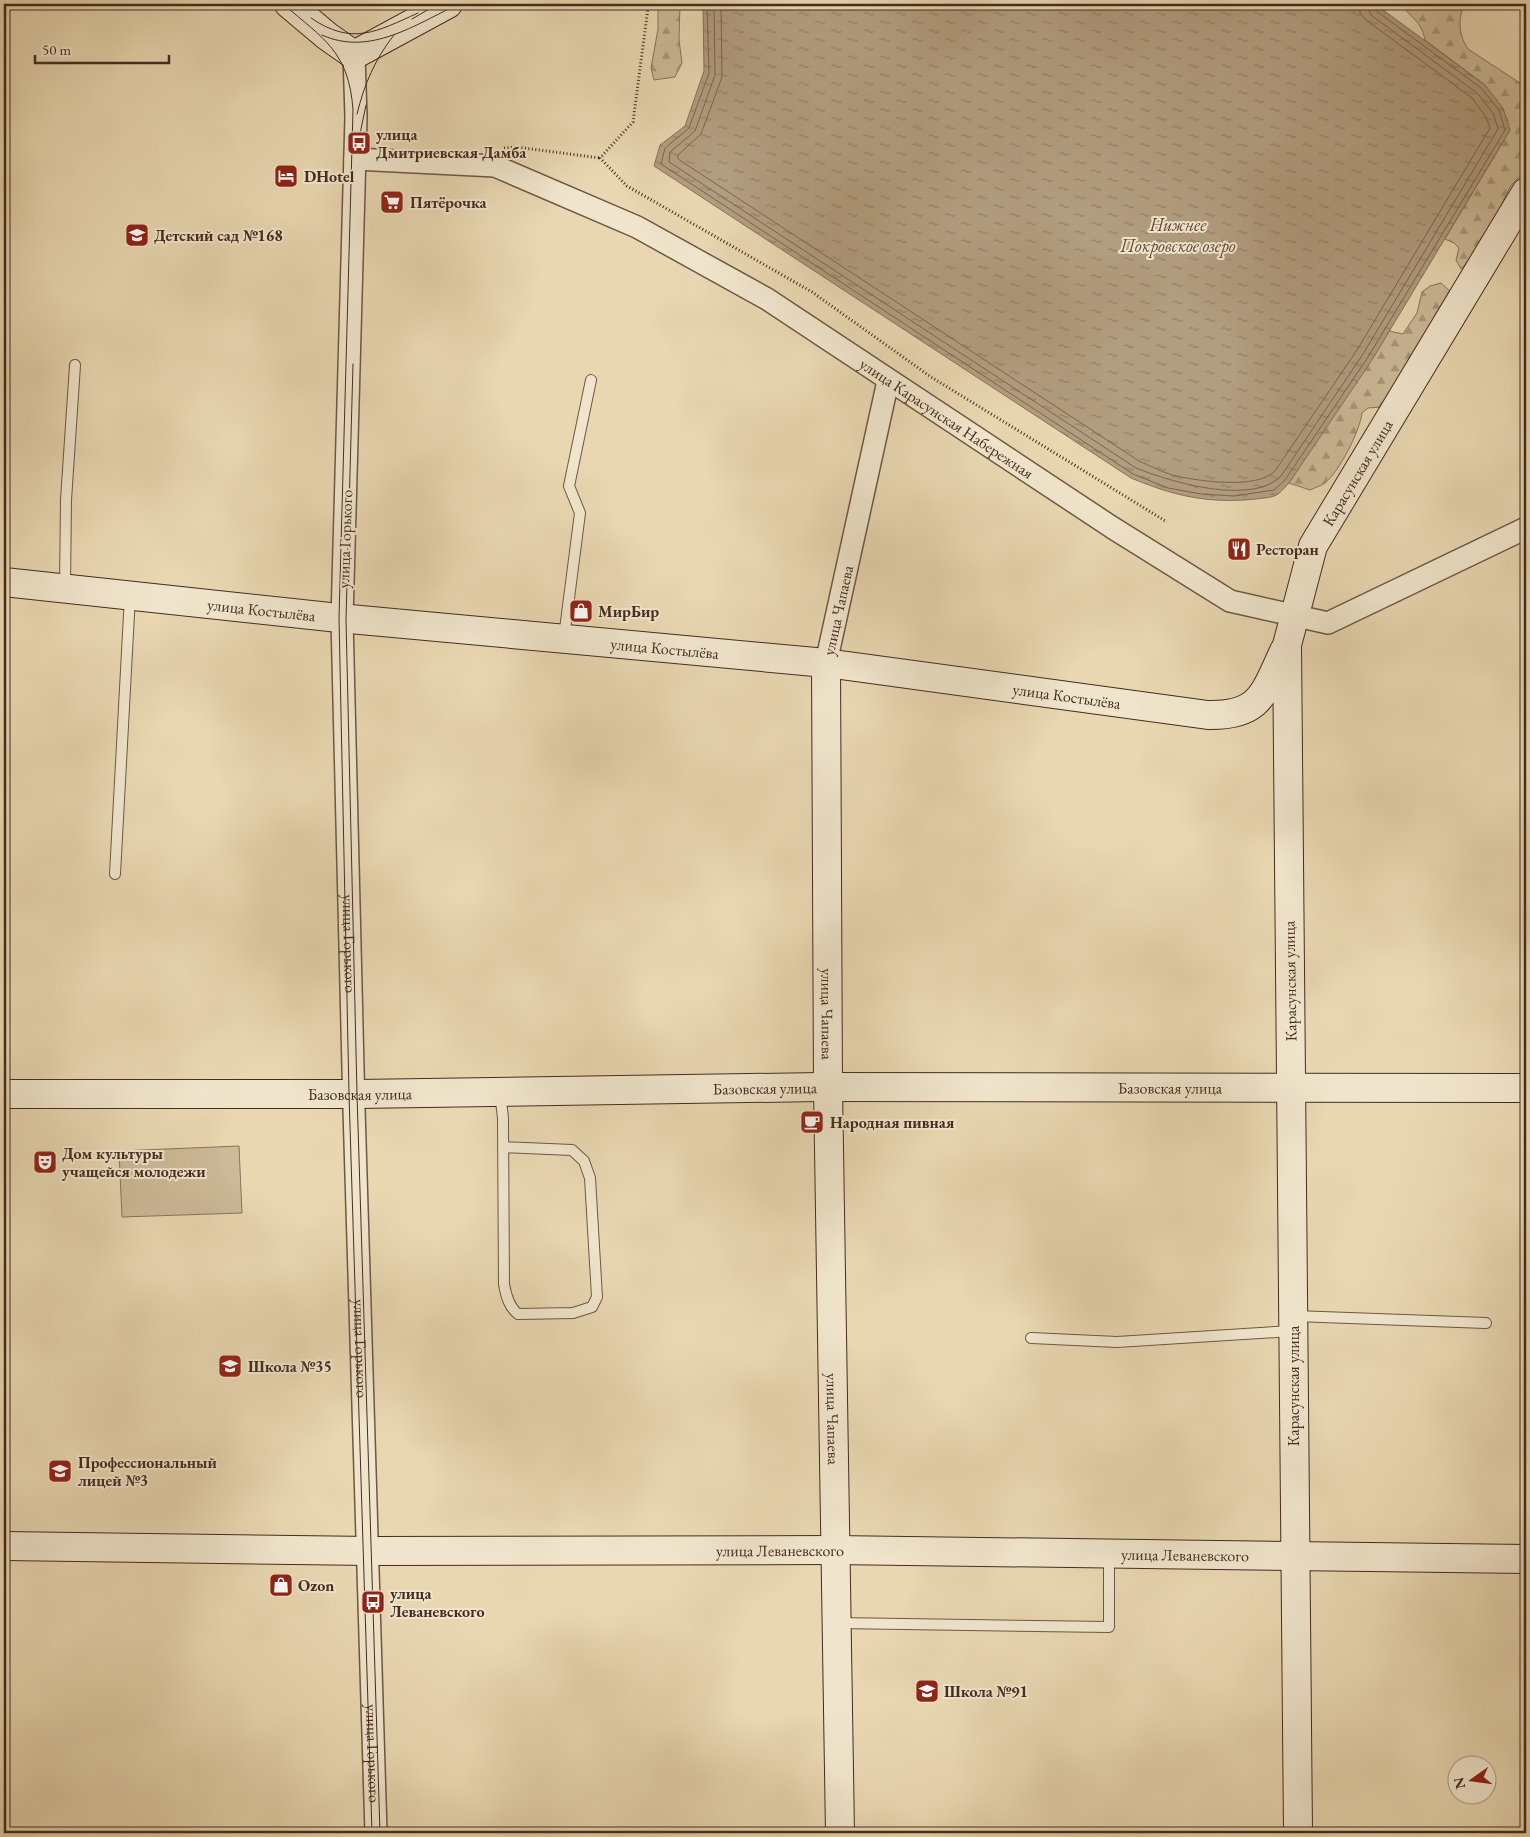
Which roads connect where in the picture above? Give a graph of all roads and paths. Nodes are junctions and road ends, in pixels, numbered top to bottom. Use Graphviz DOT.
graph roads {
  1 [pos="289,4"];
  2 [pos="448,4"];
  3 [pos="646,4"];
  4 [pos="354,55"];
  5 [pos="355,159"];
  6 [pos="1526,192"];
  7 [pos="75,365"];
  8 [pos="591,380"];
  9 [pos="888,381"];
  10 [pos="1167,522"];
  11 [pos="1526,528"];
  12 [pos="4,582"];
  13 [pos="65,588"];
  14 [pos="130,595"];
  15 [pos="1293,616"];
  16 [pos="342,619"];
  17 [pos="563,640"];
  18 [pos="1287,645"];
  19 [pos="826,663"];
  20 [pos="115,874"];
  21 [pos="828,1087"];
  22 [pos="1526,1088"];
  23 [pos="1290,1089"];
  24 [pos="499,1092"];
  25 [pos="4,1094"];
  26 [pos="354,1094"];
  27 [pos="503,1147"];
  28 [pos="1293,1323"];
  29 [pos="1486,1323"];
  30 [pos="1031,1338"];
  31 [pos="4,1546"];
  32 [pos="834,1550"];
  33 [pos="367,1551"];
  34 [pos="1109,1554"];
  35 [pos="1294,1558"];
  36 [pos="1526,1559"];
  37 [pos="835,1623"];
  38 [pos="376,1833"];
  39 [pos="840,1833"];
  40 [pos="1298,1833"];
  1 -- 4 [label="street"];
  2 -- 4 [label="street"];
  3 -- 10 [label="path"];
  4 -- 5 [label="street, улица Горького"];
  5 -- 9 [label="street, улица Карасунская Набережная"];
  5 -- 16 [label="street, улица Горького"];
  6 -- 15 [label="street, Карасунская улица"];
  7 -- 13 [label="lane"];
  8 -- 17 [label="lane"];
  9 -- 15 [label="street, улица Карасунская Набережная"];
  9 -- 19 [label="street, улица Чапаева"];
  11 -- 15 [label="street, улица Карасунская Набережная"];
  12 -- 13 [label="street, улица Костылёва"];
  13 -- 14 [label="street, улица Костылёва"];
  14 -- 16 [label="street, улица Костылёва"];
  14 -- 20 [label="lane"];
  15 -- 18 [label="street, Карасунская улица"];
  16 -- 17 [label="street, улица Костылёва"];
  16 -- 26 [label="street, улица Горького"];
  17 -- 19 [label="street, улица Костылёва"];
  18 -- 19 [label="street, улица Костылёва"];
  18 -- 23 [label="street, Карасунская улица"];
  19 -- 21 [label="street, улица Чапаева"];
  21 -- 23 [label="street, Базовская улица"];
  21 -- 24 [label="street, Базовская улица"];
  21 -- 32 [label="street, улица Чапаева"];
  22 -- 23 [label="street, Базовская улица"];
  23 -- 28 [label="street, Карасунская улица"];
  24 -- 26 [label="street, Базовская улица"];
  24 -- 27 [label="lane"];
  25 -- 26 [label="street, Базовская улица"];
  26 -- 33 [label="street, улица Горького"];
  27 -- 27 [label="lane"];
  28 -- 29 [label="lane"];
  28 -- 30 [label="lane"];
  28 -- 35 [label="street, Карасунская улица"];
  31 -- 33 [label="street, улица Леваневского"];
  32 -- 33 [label="street, улица Леваневского"];
  32 -- 34 [label="street, улица Леваневского"];
  32 -- 37 [label="street, улица Чапаева"];
  33 -- 38 [label="street, улица Горького"];
  34 -- 35 [label="street, улица Леваневского"];
  34 -- 37 [label="lane"];
  35 -- 36 [label="street, улица Леваневского"];
  35 -- 40 [label="street, Карасунская улица"];
  37 -- 39 [label="street, улица Чапаева"];
}
